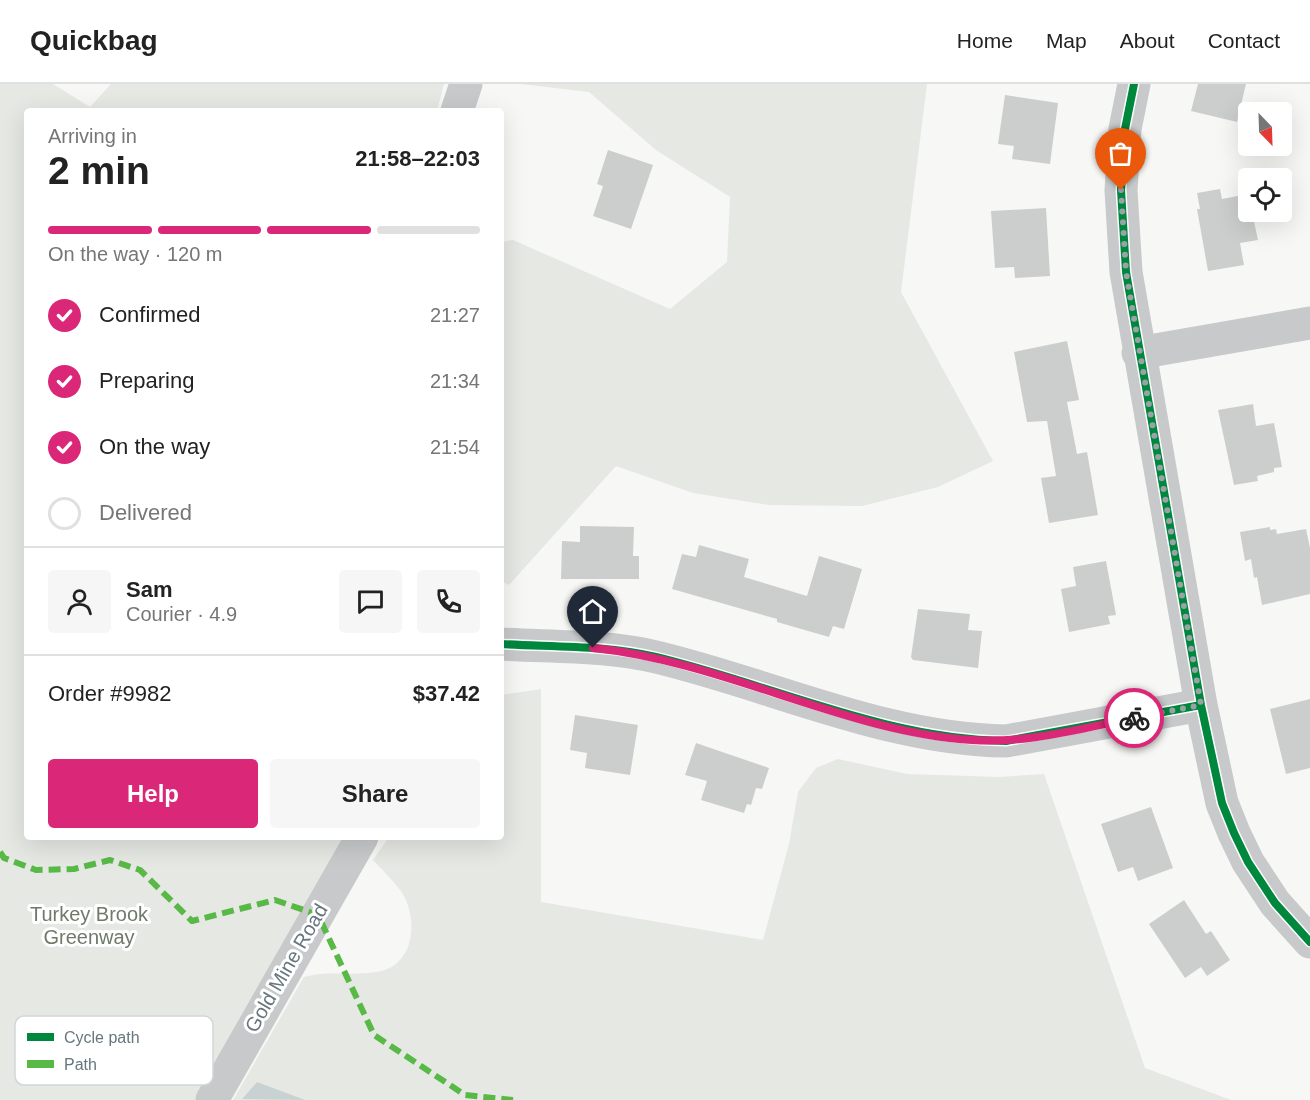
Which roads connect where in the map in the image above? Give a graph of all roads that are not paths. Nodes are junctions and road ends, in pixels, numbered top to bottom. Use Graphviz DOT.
graph roads {
  1 [pos="466,84"];
  2 [pos="1134,84"];
  3 [pos="458,108"];
  4 [pos="1310,323"];
  5 [pos="1138,353"];
  6 [pos="504,645"];
  7 [pos="1201,705"];
  8 [pos="360,840"];
  9 [pos="1310,942"];
  10 [pos="212,1100"];
  1 -- 3 [label="street"];
  2 -- 5 [label="street"];
  4 -- 5 [label="street"];
  5 -- 7 [label="street"];
  6 -- 7 [label="street"];
  7 -- 9 [label="street"];
  8 -- 10 [label="street, Gold Mine Road"];
}
